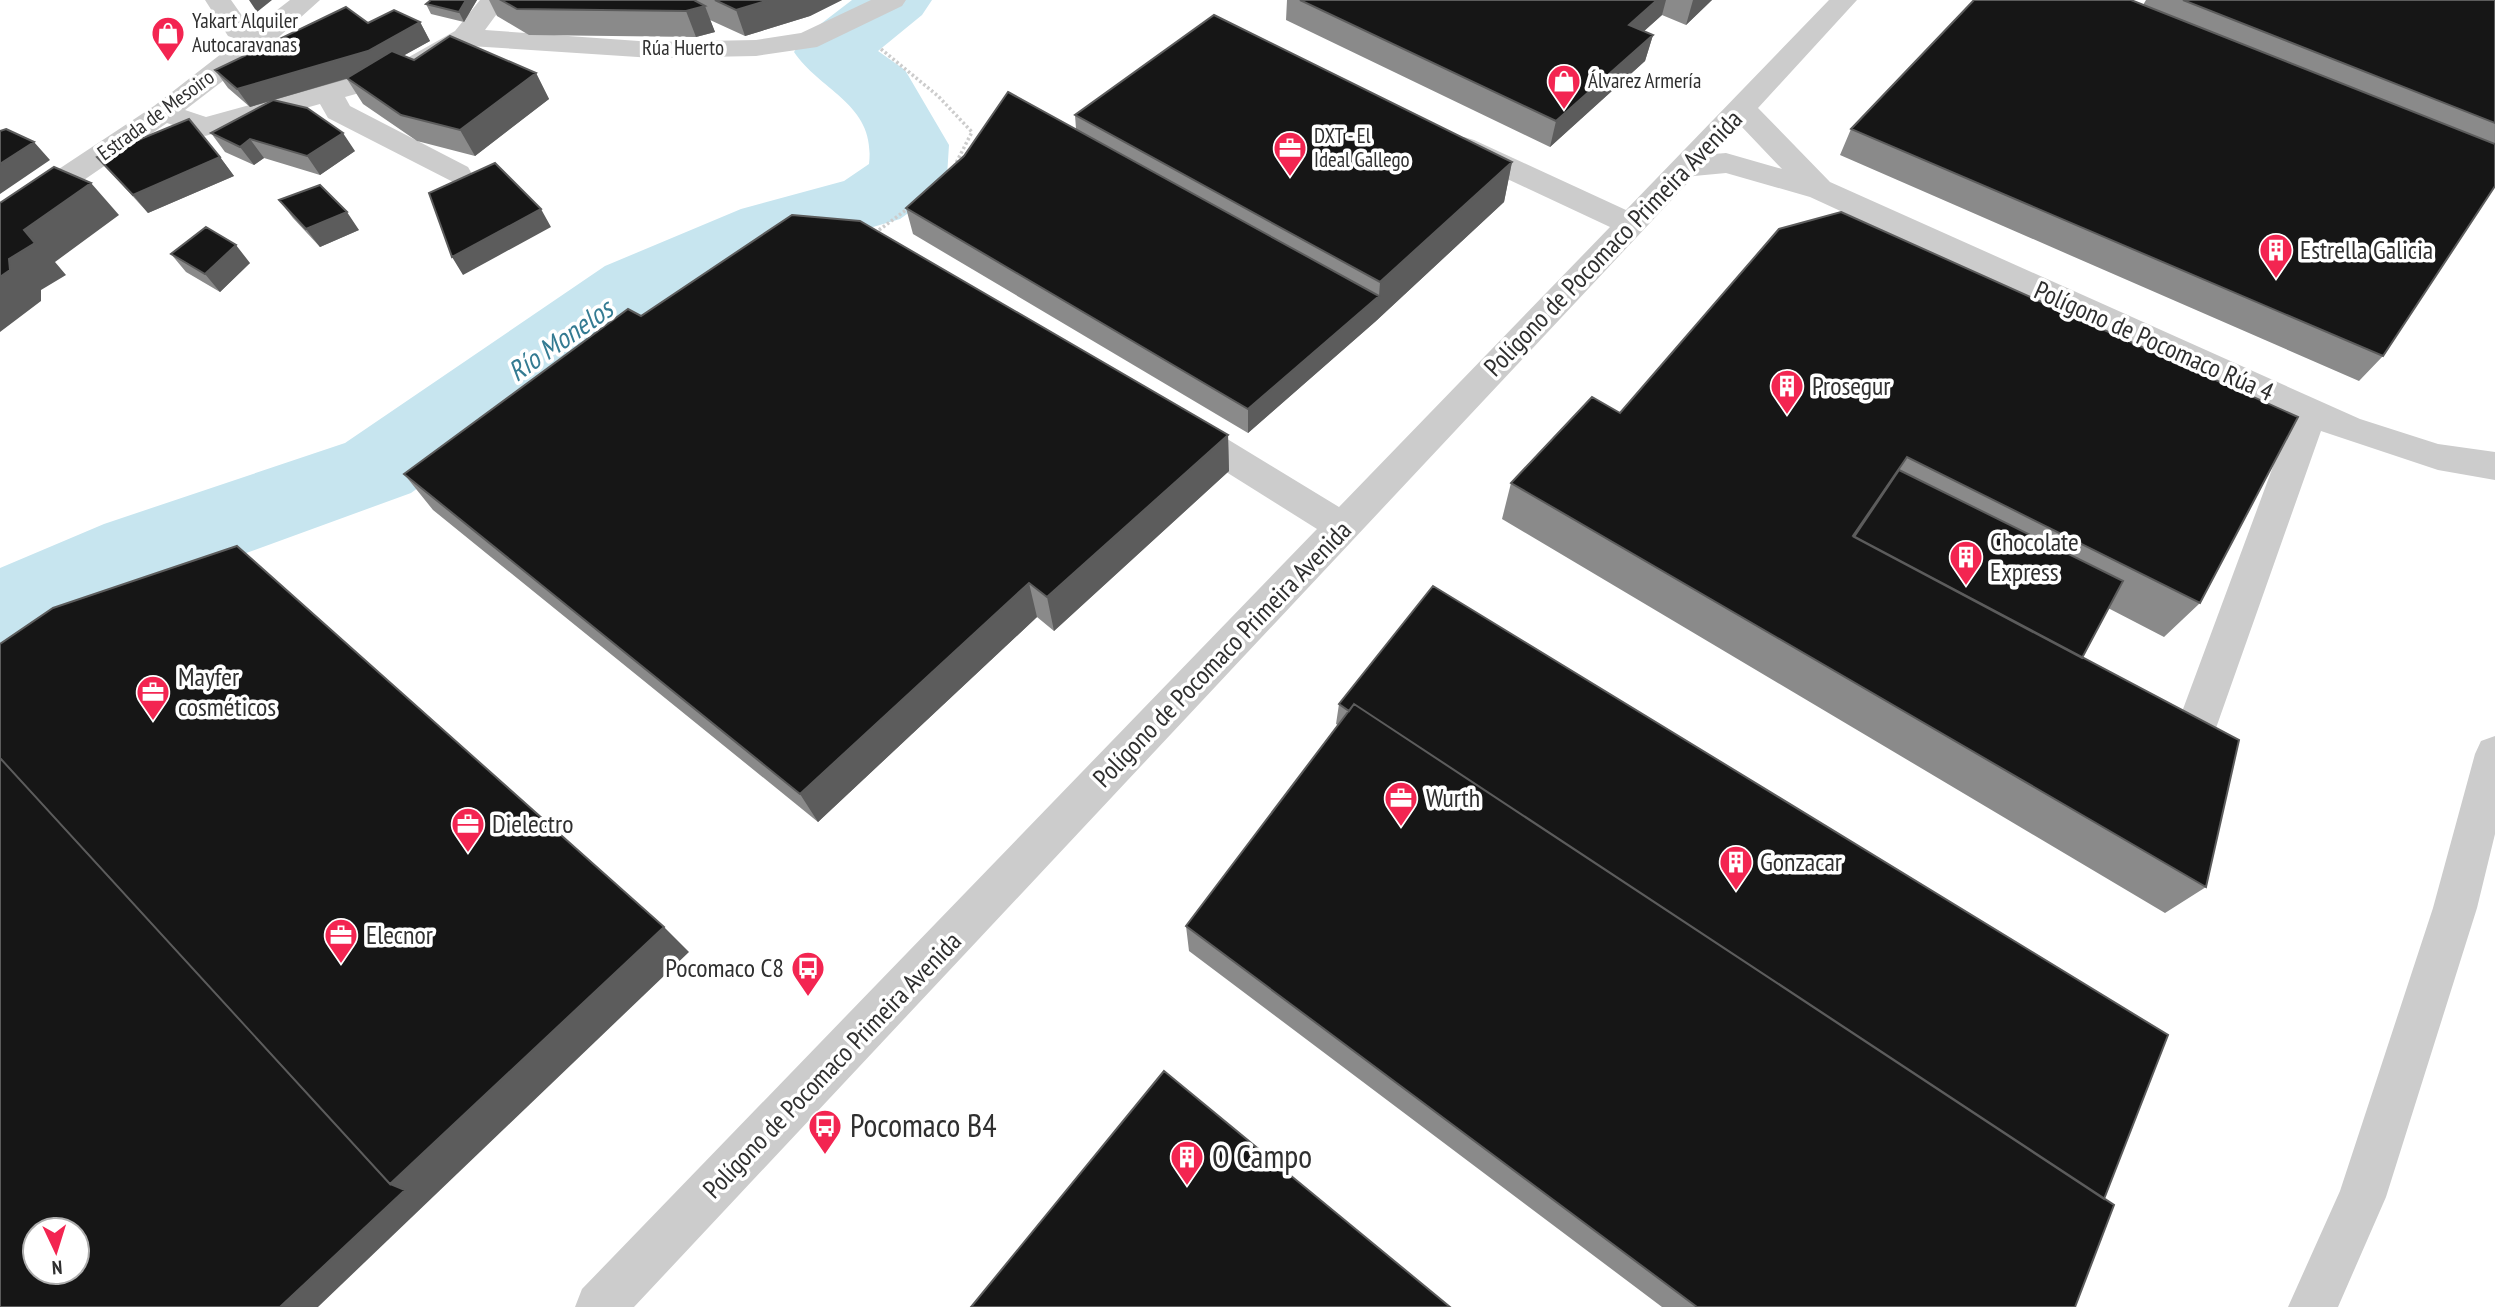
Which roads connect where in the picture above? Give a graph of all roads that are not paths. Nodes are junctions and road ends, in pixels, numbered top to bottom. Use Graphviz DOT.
graph roads {
  1 [pos="218,0"];
  2 [pos="307,0"];
  3 [pos="494,0"];
  4 [pos="892,0"];
  5 [pos="1844,0"];
  6 [pos="465,37"];
  7 [pos="261,38"];
  8 [pos="330,93"];
  9 [pos="1742,107"];
  10 [pos="164,112"];
  11 [pos="205,127"];
  12 [pos="1442,137"];
  13 [pos="112,148"];
  14 [pos="1684,167"];
  15 [pos="457,174"];
  16 [pos="1821,190"];
  17 [pos="0,223"];
  18 [pos="1630,224"];
  19 [pos="1154,412"];
  20 [pos="2310,413"];
  21 [pos="2495,466"];
  22 [pos="1343,527"];
  23 [pos="2196,728"];
  24 [pos="2495,754"];
  25 [pos="600,1307"];
  26 [pos="2313,1307"];
  1 -- 7 [label="street"];
  2 -- 7 [label="street, Estrada de Mesoiro"];
  3 -- 6 [label="street"];
  4 -- 6 [label="street, Rúa Huerto"];
  5 -- 9 [label="street, Polígono de Pocomaco Primeira Avenida"];
  6 -- 8 [label="street"];
  7 -- 10 [label="street, Estrada de Mesoiro"];
  8 -- 11 [label="street"];
  8 -- 15 [label="street"];
  9 -- 14 [label="street, Polígono de Pocomaco Primeira Avenida"];
  9 -- 16 [label="street, Polígono de Pocomaco Rúa 4"];
  10 -- 11 [label="street"];
  10 -- 13 [label="street, Estrada de Mesoiro"];
  11 -- 13 [label="street"];
  12 -- 18 [label="street"];
  13 -- 17 [label="street, Estrada de Mesoiro"];
  14 -- 16 [label="street, Polígono de Pocomaco Rúa 4"];
  14 -- 18 [label="street, Polígono de Pocomaco Primeira Avenida"];
  16 -- 20 [label="street, Polígono de Pocomaco Rúa 4"];
  18 -- 22 [label="street, Polígono de Pocomaco Primeira Avenida"];
  19 -- 22 [label="street"];
  20 -- 21 [label="street, Polígono de Pocomaco Rúa 4"];
  20 -- 23 [label="street"];
  22 -- 25 [label="street, Polígono de Pocomaco Primeira Avenida"];
  24 -- 26 [label="street"];
}
